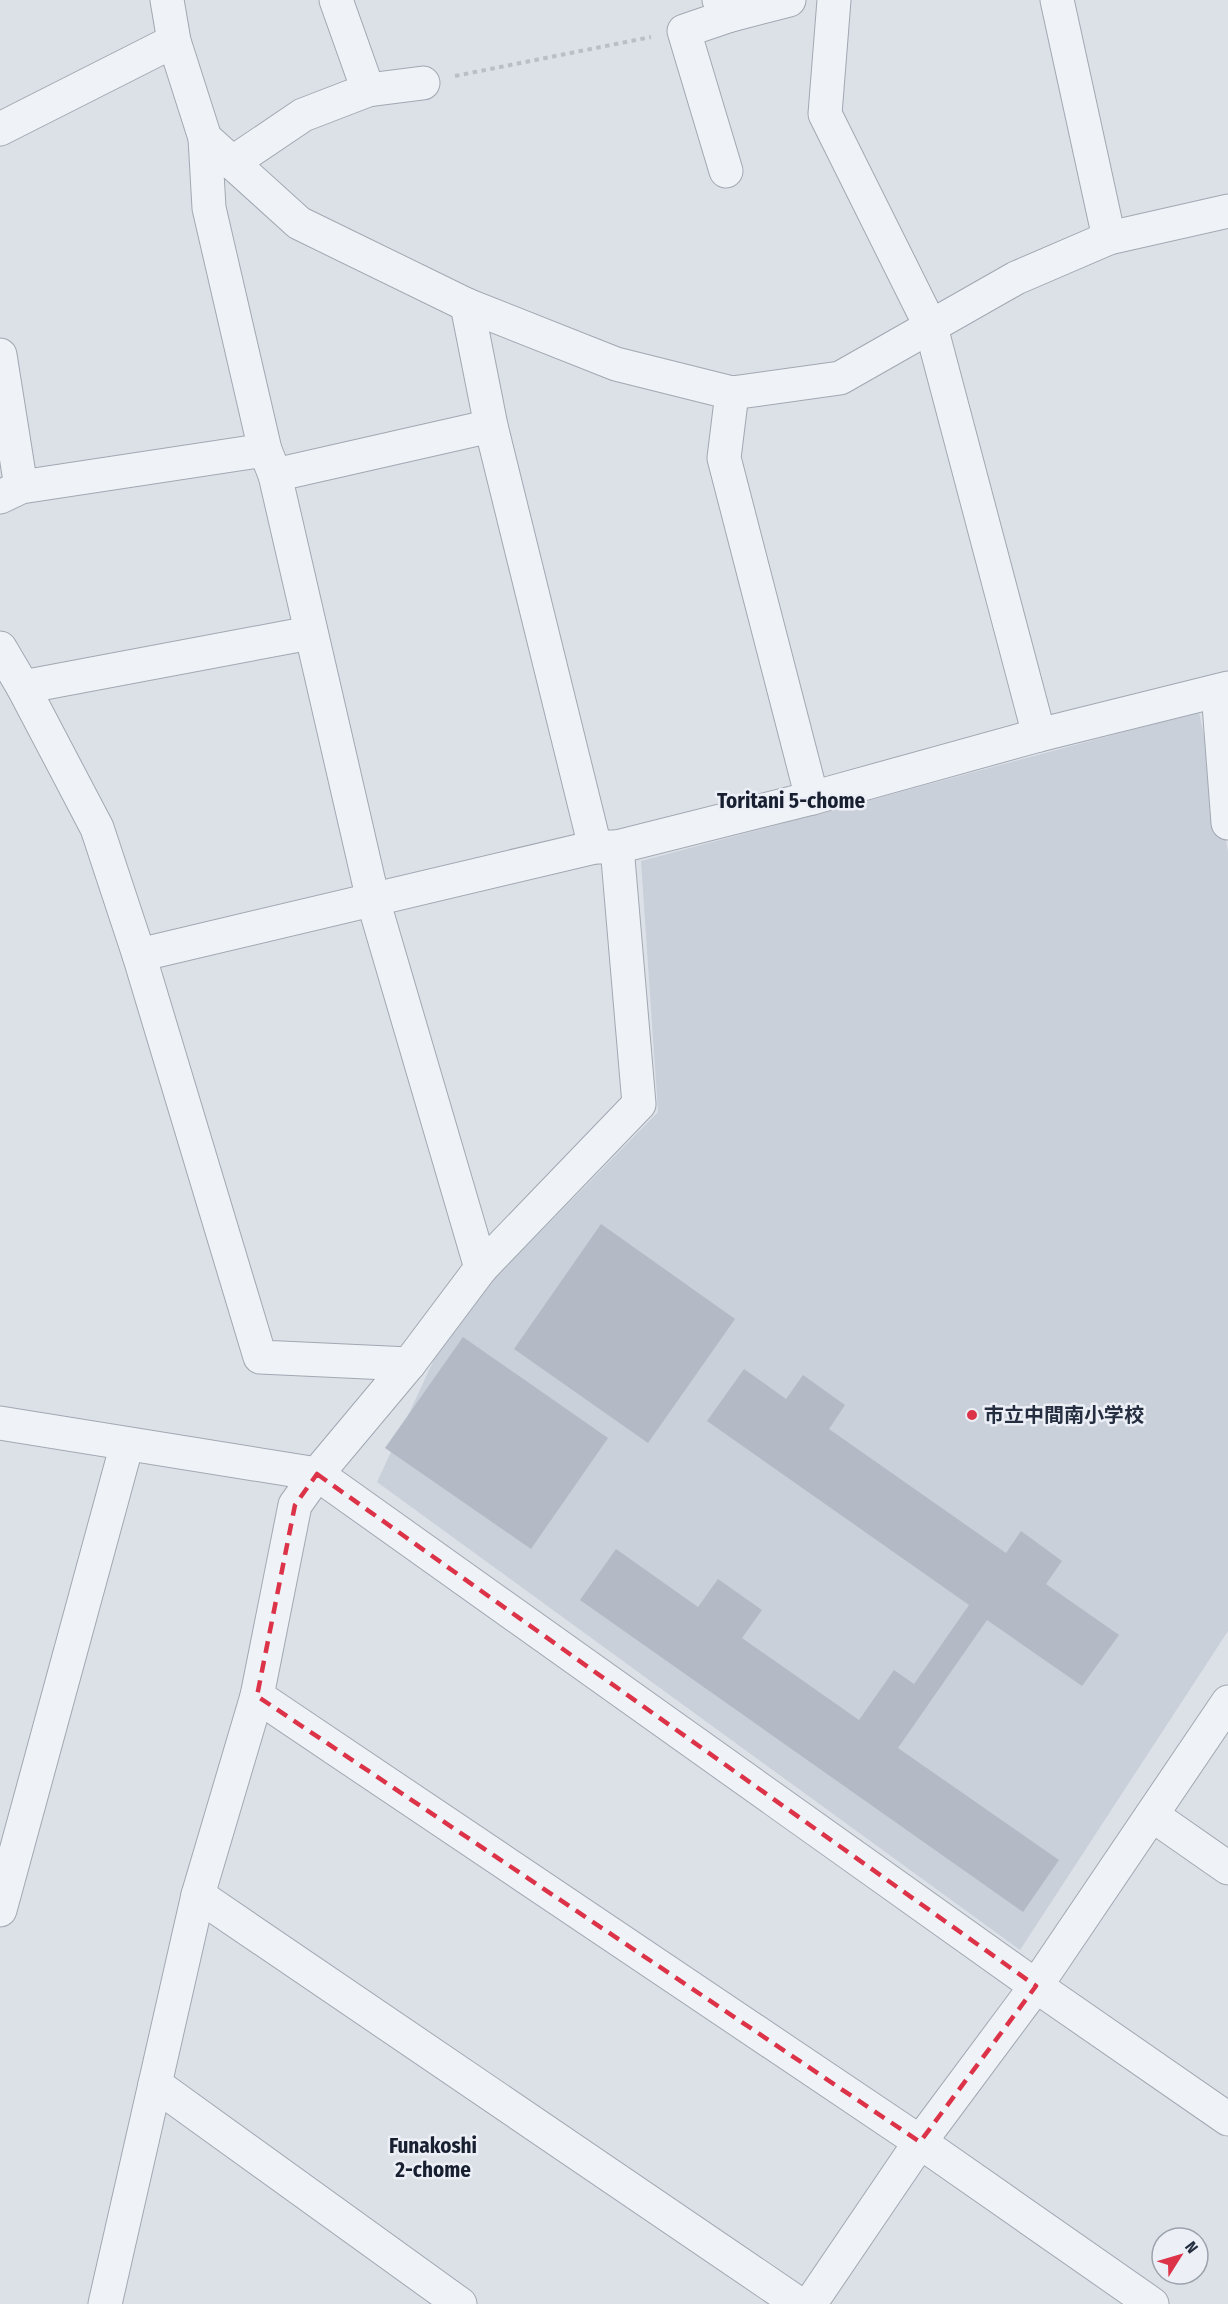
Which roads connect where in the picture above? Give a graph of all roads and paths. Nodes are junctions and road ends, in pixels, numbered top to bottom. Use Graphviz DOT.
graph roads {
  1 [pos="167,0"];
  2 [pos="336,0"];
  3 [pos="789,0"];
  4 [pos="834,0"];
  5 [pos="1057,0"];
  6 [pos="725,8"];
  7 [pos="684,30"];
  8 [pos="174,41"];
  9 [pos="423,83"];
  10 [pos="368,90"];
  11 [pos="0,129"];
  12 [pos="205,138"];
  13 [pos="232,163"];
  14 [pos="726,171"];
  15 [pos="1228,211"];
  16 [pos="1109,238"];
  17 [pos="467,305"];
  18 [pos="931,327"];
  19 [pos="0,355"];
  20 [pos="732,393"];
  21 [pos="491,426"];
  22 [pos="270,463"];
  23 [pos="10,492"];
  24 [pos="310,633"];
  25 [pos="0,648"];
  26 [pos="23,687"];
  27 [pos="1223,690"];
  28 [pos="1039,735"];
  29 [pos="812,798"];
  30 [pos="1228,823"];
  31 [pos="606,847"];
  32 [pos="373,900"];
  33 [pos="139,955"];
  34 [pos="481,1268"];
  35 [pos="409,1364"];
  36 [pos="0,1423"];
  37 [pos="127,1444"];
  38 [pos="317,1474"];
  39 [pos="257,1696"];
  40 [pos="1228,1702"];
  41 [pos="1152,1815"];
  42 [pos="1228,1868"];
  43 [pos="198,1895"];
  44 [pos="0,1910"];
  45 [pos="1036,1986"];
  46 [pos="155,2084"];
  47 [pos="1228,2119"];
  48 [pos="920,2142"];
  49 [pos="105,2304"];
  50 [pos="460,2304"];
  51 [pos="799,2304"];
  52 [pos="810,2304"];
  53 [pos="1152,2304"];
  1 -- 8 [label="street"];
  2 -- 10 [label="street"];
  3 -- 6 [label="street"];
  4 -- 18 [label="street"];
  5 -- 16 [label="street"];
  6 -- 7 [label="street"];
  7 -- 9 [label="path"];
  7 -- 14 [label="street"];
  8 -- 11 [label="street"];
  8 -- 12 [label="street"];
  9 -- 10 [label="street"];
  10 -- 13 [label="street"];
  12 -- 13 [label="street"];
  12 -- 22 [label="street"];
  13 -- 17 [label="street"];
  15 -- 16 [label="street"];
  16 -- 18 [label="street"];
  17 -- 20 [label="street"];
  17 -- 21 [label="street"];
  18 -- 20 [label="street"];
  18 -- 28 [label="street"];
  19 -- 23 [label="street"];
  20 -- 29 [label="street"];
  21 -- 22 [label="street"];
  21 -- 31 [label="street"];
  22 -- 23 [label="street"];
  22 -- 24 [label="street"];
  24 -- 26 [label="street"];
  24 -- 32 [label="street"];
  25 -- 26 [label="street"];
  26 -- 33 [label="street"];
  27 -- 28 [label="street"];
  27 -- 30 [label="street"];
  28 -- 29 [label="street"];
  29 -- 31 [label="street"];
  31 -- 32 [label="street"];
  31 -- 34 [label="street"];
  32 -- 33 [label="street"];
  32 -- 34 [label="street"];
  33 -- 35 [label="street"];
  34 -- 35 [label="street"];
  35 -- 38 [label="street"];
  36 -- 37 [label="street"];
  37 -- 38 [label="street"];
  37 -- 44 [label="street"];
  38 -- 39 [label="street"];
  38 -- 45 [label="street"];
  39 -- 43 [label="street"];
  39 -- 48 [label="street"];
  40 -- 41 [label="street"];
  41 -- 42 [label="street"];
  41 -- 45 [label="street"];
  43 -- 46 [label="street"];
  43 -- 51 [label="street"];
  45 -- 47 [label="street"];
  45 -- 48 [label="street"];
  46 -- 49 [label="street"];
  46 -- 50 [label="street"];
  48 -- 52 [label="street"];
  48 -- 53 [label="street"];
}
